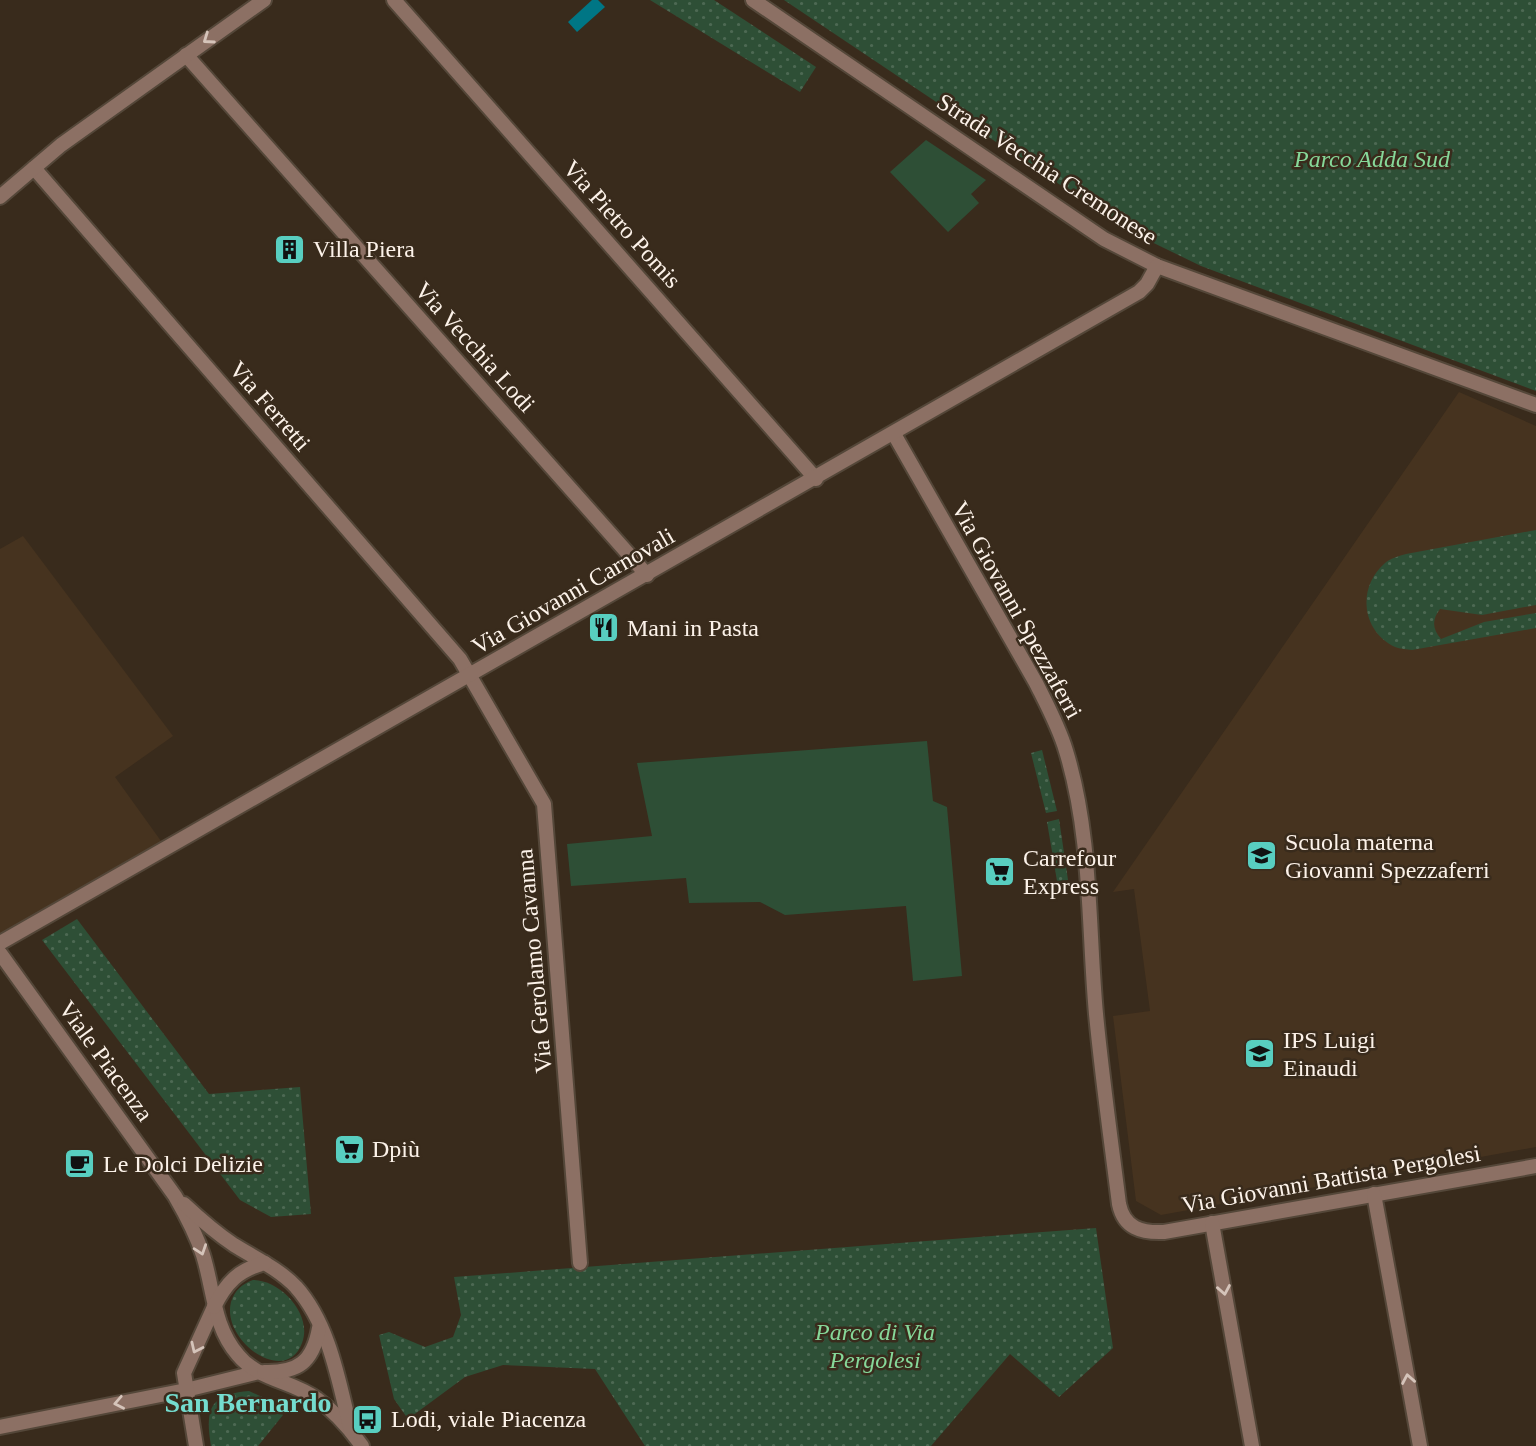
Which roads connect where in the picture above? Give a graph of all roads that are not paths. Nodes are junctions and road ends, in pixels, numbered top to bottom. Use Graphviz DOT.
graph roads {
  1 [pos="264,0"];
  2 [pos="394,0"];
  3 [pos="753,0"];
  4 [pos="186,55"];
  5 [pos="34,168"];
  6 [pos="0,197"];
  7 [pos="1157,266"];
  8 [pos="1536,405"];
  9 [pos="894,434"];
  10 [pos="816,479"];
  11 [pos="647,575"];
  12 [pos="471,675"];
  13 [pos="0,943"];
  14 [pos="0,953"];
  15 [pos="1535,1169"];
  16 [pos="1374,1194"];
  17 [pos="175,1196"];
  18 [pos="1212,1223"];
  19 [pos="1134,1227"];
  20 [pos="580,1262"];
  21 [pos="265,1263"];
  22 [pos="214,1307"];
  23 [pos="319,1327"];
  24 [pos="259,1372"];
  25 [pos="186,1390"];
  26 [pos="0,1427"];
  27 [pos="351,1431"];
  28 [pos="196,1446"];
  29 [pos="362,1446"];
  30 [pos="1252,1446"];
  31 [pos="1420,1446"];
  1 -- 4 [label="street, one-way"];
  2 -- 10 [label="street, Via Pietro Pomis"];
  3 -- 7 [label="street, Strada Vecchia Cremonese"];
  4 -- 5 [label="street"];
  4 -- 11 [label="street, Via Vecchia Lodi"];
  5 -- 6 [label="street"];
  5 -- 12 [label="street, Via Ferretti"];
  7 -- 8 [label="street, Strada Vecchia Cremonese"];
  7 -- 9 [label="street, Via Giovanni Carnovali"];
  9 -- 10 [label="street, Via Giovanni Carnovali"];
  9 -- 19 [label="street, Via Giovanni Spezzaferri"];
  10 -- 11 [label="street, Via Giovanni Carnovali"];
  11 -- 12 [label="street, Via Giovanni Carnovali"];
  12 -- 13 [label="street, Via Giovanni Carnovali"];
  12 -- 20 [label="street, Via Gerolamo Cavanna"];
  14 -- 17 [label="street, Viale Piacenza"];
  15 -- 16 [label="street, Via Giovanni Battista Pergolesi"];
  16 -- 18 [label="street, Via Giovanni Battista Pergolesi"];
  31 -- 16 [label="street, one-way"];
  17 -- 21 [label="street, Viale Piacenza"];
  17 -- 22 [label="street, Viale Piacenza, one-way"];
  18 -- 19 [label="street, Via Giovanni Battista Pergolesi"];
  18 -- 30 [label="street, one-way"];
  21 -- 22 [label="street"];
  21 -- 23 [label="street"];
  22 -- 24 [label="street"];
  22 -- 25 [label="street, one-way"];
  23 -- 24 [label="street"];
  23 -- 27 [label="street"];
  24 -- 25 [label="street"];
  24 -- 27 [label="street"];
  25 -- 26 [label="street, one-way"];
  25 -- 28 [label="street"];
  27 -- 29 [label="street"];
}
